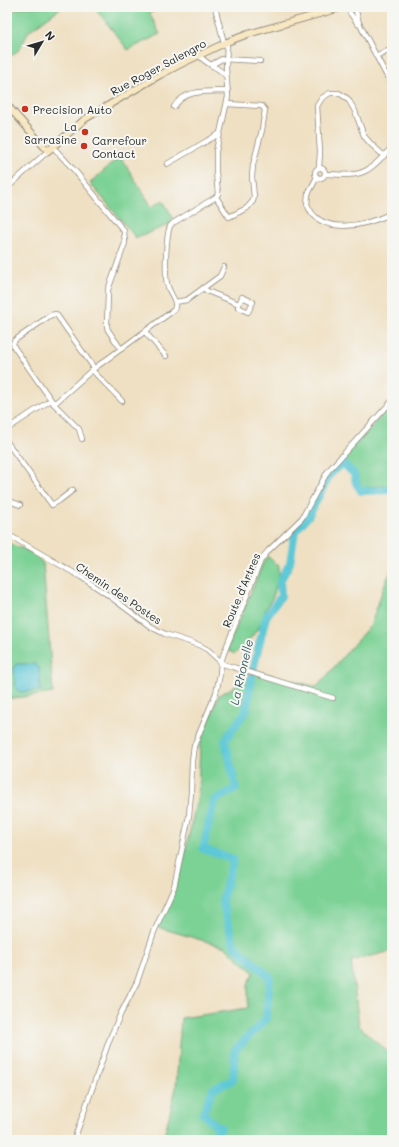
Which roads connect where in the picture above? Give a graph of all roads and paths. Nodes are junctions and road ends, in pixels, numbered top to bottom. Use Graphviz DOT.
graph roads {
  1 [pos="215,7"];
  2 [pos="344,7"];
  3 [pos="348,7"];
  4 [pos="355,7"];
  5 [pos="320,10"];
  6 [pos="364,32"];
  7 [pos="226,43"];
  8 [pos="392,48"];
  9 [pos="199,55"];
  10 [pos="376,56"];
  11 [pos="226,59"];
  12 [pos="260,61"];
  13 [pos="211,65"];
  14 [pos="227,78"];
  15 [pos="392,86"];
  16 [pos="228,91"];
  17 [pos="227,104"];
  18 [pos="7,105"];
  19 [pos="174,107"];
  20 [pos="219,134"];
  21 [pos="392,147"];
  22 [pos="50,149"];
  23 [pos="384,156"];
  24 [pos="167,164"];
  25 [pos="319,168"];
  26 [pos="325,174"];
  27 [pos="317,177"];
  28 [pos="7,188"];
  29 [pos="216,198"];
  30 [pos="392,213"];
  31 [pos="224,267"];
  32 [pos="203,288"];
  33 [pos="175,302"];
  34 [pos="239,304"];
  35 [pos="145,332"];
  36 [pos="121,349"];
  37 [pos="166,356"];
  38 [pos="93,369"];
  39 [pos="122,401"];
  40 [pos="392,401"];
  41 [pos="53,402"];
  42 [pos="7,429"];
  43 [pos="82,439"];
  44 [pos="7,442"];
  45 [pos="73,490"];
  46 [pos="7,500"];
  47 [pos="20,505"];
  48 [pos="7,534"];
  49 [pos="221,662"];
  50 [pos="333,698"];
  51 [pos="74,1140"];
  1 -- 7 [label="street"];
  2 -- 5 [label="street, Rue Roger Salengro"];
  3 -- 6 [label="street"];
  4 -- 6 [label="street"];
  5 -- 7 [label="street, Rue Roger Salengro"];
  6 -- 10 [label="street"];
  7 -- 9 [label="street, Rue Roger Salengro"];
  7 -- 11 [label="street"];
  8 -- 10 [label="street"];
  9 -- 13 [label="street"];
  9 -- 22 [label="street, Rue Roger Salengro"];
  10 -- 15 [label="street"];
  11 -- 12 [label="street"];
  11 -- 13 [label="street"];
  11 -- 14 [label="street"];
  13 -- 14 [label="street"];
  14 -- 16 [label="street"];
  16 -- 17 [label="street"];
  16 -- 19 [label="street"];
  17 -- 20 [label="street"];
  17 -- 29 [label="street"];
  18 -- 22 [label="street"];
  20 -- 24 [label="street"];
  20 -- 29 [label="street"];
  21 -- 23 [label="street"];
  22 -- 28 [label="street, Rue Roger Salengro"];
  22 -- 36 [label="street"];
  23 -- 25 [label="street"];
  23 -- 26 [label="street"];
  25 -- 26 [label="street"];
  25 -- 27 [label="street"];
  26 -- 27 [label="street"];
  27 -- 30 [label="street"];
  29 -- 33 [label="street"];
  31 -- 32 [label="street"];
  32 -- 33 [label="street"];
  32 -- 34 [label="street"];
  33 -- 35 [label="street"];
  35 -- 36 [label="street"];
  35 -- 37 [label="street"];
  36 -- 38 [label="street"];
  38 -- 39 [label="street"];
  38 -- 41 [label="street"];
  38 -- 41 [label="street"];
  40 -- 49 [label="street, Route d'Artres"];
  41 -- 42 [label="street"];
  41 -- 43 [label="street"];
  44 -- 45 [label="street"];
  46 -- 47 [label="street"];
  48 -- 49 [label="street, Chemin des Postes"];
  49 -- 50 [label="street"];
  49 -- 51 [label="street, Route d'Artres"];
}
